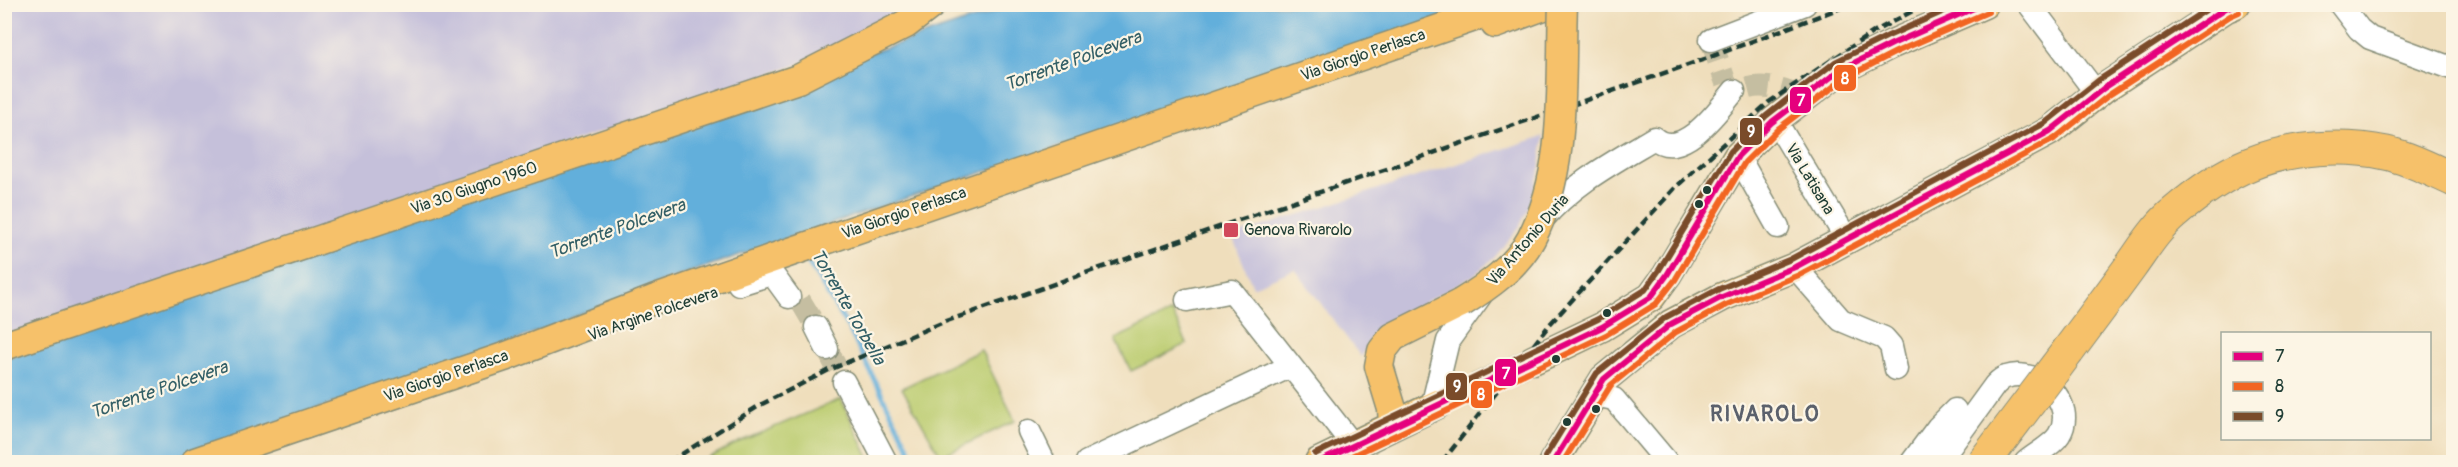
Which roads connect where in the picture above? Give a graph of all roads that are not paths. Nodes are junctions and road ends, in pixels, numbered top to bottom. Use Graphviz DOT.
graph roads {
  1 [pos="932,4"];
  2 [pos="1512,4"];
  3 [pos="1549,4"];
  4 [pos="1563,4"];
  5 [pos="1805,4"];
  6 [pos="1983,4"];
  7 [pos="2029,4"];
  8 [pos="2236,4"];
  9 [pos="2340,4"];
  10 [pos="1711,40"];
  11 [pos="2454,69"];
  12 [pos="1736,87"];
  13 [pos="2097,94"];
  14 [pos="1774,120"];
  15 [pos="1738,156"];
  16 [pos="1028,170"];
  17 [pos="2454,180"];
  18 [pos="1778,227"];
  19 [pos="1846,238"];
  20 [pos="1795,267"];
  21 [pos="1187,300"];
  22 [pos="792,301"];
  23 [pos="1647,301"];
  24 [pos="1602,327"];
  25 [pos="1667,327"];
  26 [pos="4,346"];
  27 [pos="507,356"];
  28 [pos="1533,360"];
  29 [pos="1623,363"];
  30 [pos="1291,366"];
  31 [pos="1896,369"];
  32 [pos="844,382"];
  33 [pos="1594,395"];
  34 [pos="1435,405"];
  35 [pos="1955,410"];
  36 [pos="1387,428"];
  37 [pos="1029,431"];
  38 [pos="1342,456"];
  39 [pos="195,462"];
  40 [pos="886,462"];
  41 [pos="1044,462"];
  42 [pos="1087,462"];
  43 [pos="1553,462"];
  44 [pos="1667,462"];
  45 [pos="1912,462"];
  46 [pos="1939,462"];
  47 [pos="1984,462"];
  48 [pos="2026,462"];
  1 -- 26 [label="main road, Via 30 Giugno 1960"];
  2 -- 16 [label="main road, Via Giorgio Perlasca"];
  3 -- 16 [label="main road"];
  4 -- 36 [label="main road, bridge"];
  5 -- 10 [label="street"];
  6 -- 14 [label="main road"];
  7 -- 13 [label="street"];
  8 -- 13 [label="main road"];
  9 -- 11 [label="street"];
  12 -- 34 [label="street, Via Antonio Duria"];
  13 -- 19 [label="main road"];
  14 -- 15 [label="main road"];
  14 -- 19 [label="street, Via Latisana"];
  15 -- 18 [label="street"];
  15 -- 23 [label="main road"];
  16 -- 27 [label="main road, Via Giorgio Perlasca"];
  17 -- 47 [label="highway, bridge"];
  19 -- 20 [label="main road"];
  20 -- 25 [label="main road"];
  20 -- 31 [label="street"];
  21 -- 30 [label="street"];
  22 -- 27 [label="street, Via Argine Polcevera"];
  23 -- 24 [label="main road"];
  23 -- 25 [label="main road"];
  24 -- 28 [label="main road"];
  24 -- 29 [label="main road"];
  25 -- 29 [label="main road"];
  27 -- 39 [label="main road, Via Giorgio Perlasca"];
  29 -- 33 [label="main road"];
  30 -- 38 [label="street"];
  30 -- 42 [label="street"];
  32 -- 40 [label="street"];
  33 -- 43 [label="main road"];
  33 -- 44 [label="street"];
  34 -- 36 [label="main road"];
  35 -- 45 [label="street"];
  36 -- 38 [label="main road"];
  37 -- 41 [label="street"];
  46 -- 48 [label="street"];
}
